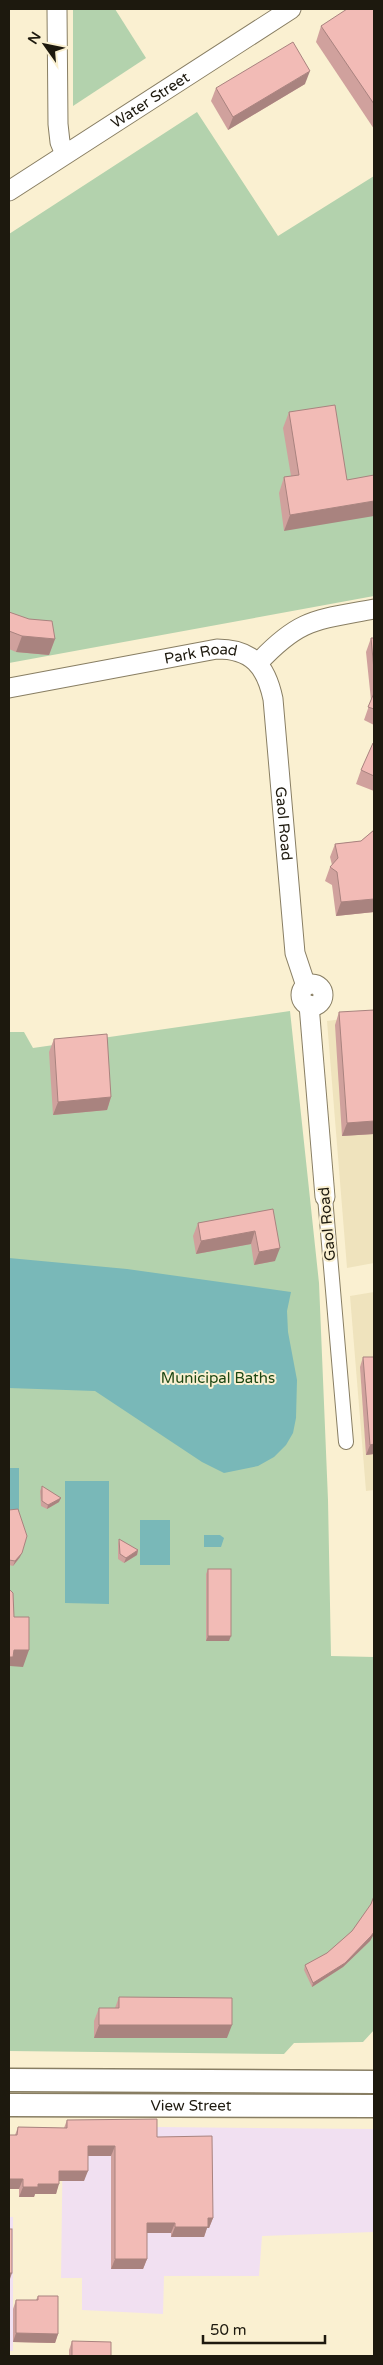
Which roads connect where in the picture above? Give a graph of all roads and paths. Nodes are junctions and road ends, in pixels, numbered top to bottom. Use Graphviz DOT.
graph roads {
  1 [pos="57,9"];
  2 [pos="291,9"];
  3 [pos="65,154"];
  4 [pos="9,191"];
  5 [pos="374,609"];
  6 [pos="258,663"];
  7 [pos="9,688"];
  8 [pos="325,1197"];
  9 [pos="346,1442"];
  10 [pos="9,2080"];
  11 [pos="374,2082"];
  12 [pos="9,2105"];
  13 [pos="374,2106"];
  1 -- 3 [label="street"];
  2 -- 3 [label="street, Water Street"];
  3 -- 4 [label="street, Water Street"];
  5 -- 6 [label="street, Park Road"];
  6 -- 7 [label="street, Park Road"];
  6 -- 8 [label="street, Gaol Road"];
  8 -- 9 [label="street, Gaol Road"];
  10 -- 11 [label="street, View Street"];
  12 -- 13 [label="street, View Street"];
}
